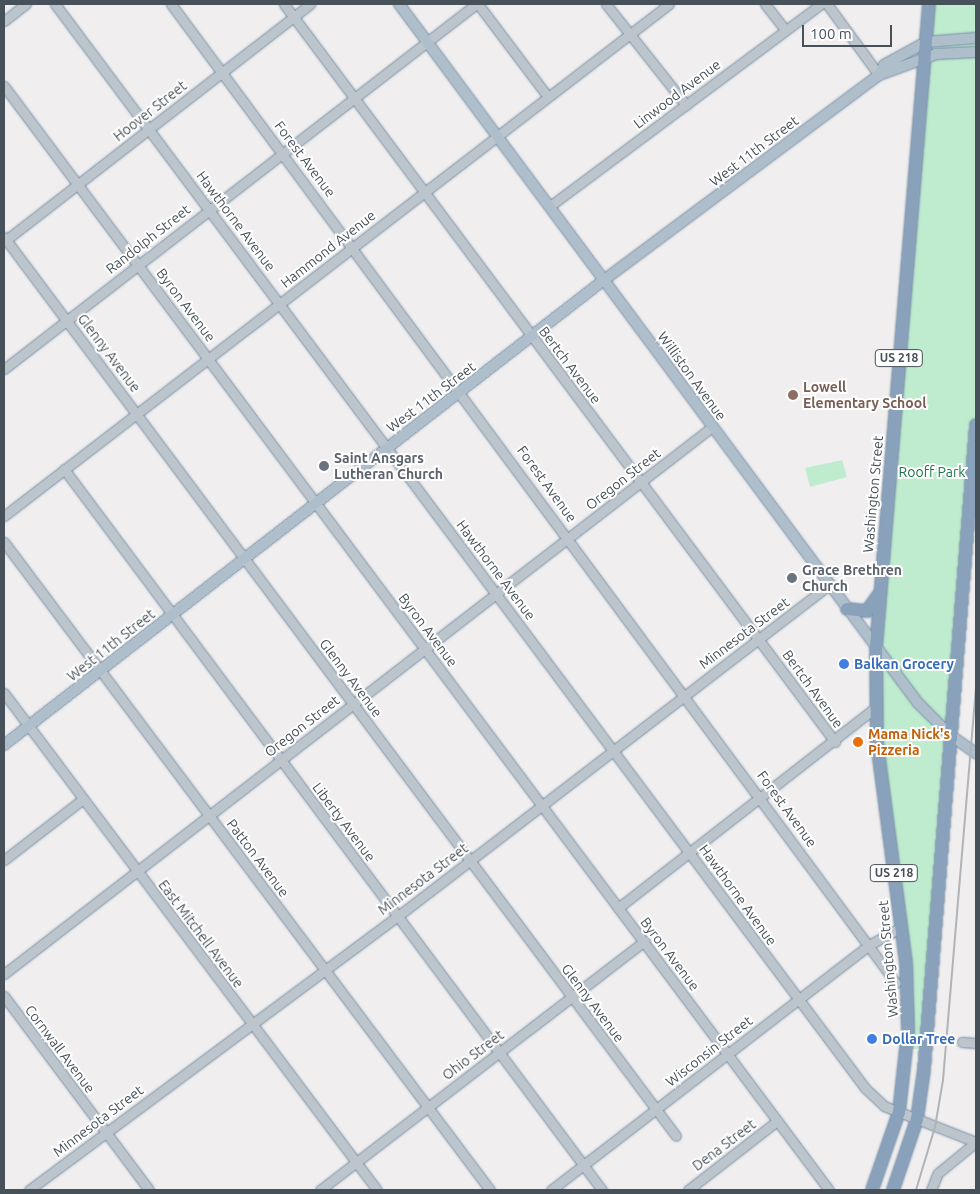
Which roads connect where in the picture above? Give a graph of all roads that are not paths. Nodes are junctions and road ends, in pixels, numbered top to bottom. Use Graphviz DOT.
graph roads {
  1 [pos="26,4"];
  2 [pos="55,4"];
  3 [pos="171,4"];
  4 [pos="284,4"];
  5 [pos="310,4"];
  6 [pos="399,4"];
  7 [pos="477,4"];
  8 [pos="606,4"];
  9 [pos="669,4"];
  10 [pos="765,4"];
  11 [pos="821,4"];
  12 [pos="827,4"];
  13 [pos="929,4"];
  14 [pos="294,17"];
  15 [pos="4,21"];
  16 [pos="785,30"];
  17 [pos="630,33"];
  18 [pos="976,38"];
  19 [pos="427,41"];
  20 [pos="926,42"];
  21 [pos="976,52"];
  22 [pos="924,60"];
  23 [pos="223,72"];
  24 [pos="879,75"];
  25 [pos="4,86"];
  26 [pos="354,97"];
  27 [pos="548,97"];
  28 [pos="686,104"];
  29 [pos="150,129"];
  30 [pos="497,136"];
  31 [pos="282,152"];
  32 [pos="78,184"];
  33 [pos="426,191"];
  34 [pos="550,206"];
  35 [pos="209,207"];
  36 [pos="5,239"];
  37 [pos="353,247"];
  38 [pos="138,264"];
  39 [pos="604,280"];
  40 [pos="281,303"];
  41 [pos="66,320"];
  42 [pos="532,336"];
  43 [pos="208,358"];
  44 [pos="4,368"];
  45 [pos="462,391"];
  46 [pos="137,413"];
  47 [pos="976,425"];
  48 [pos="712,427"];
  49 [pos="388,446"];
  50 [pos="974,464"];
  51 [pos="64,469"];
  52 [pos="641,482"];
  53 [pos="317,502"];
  54 [pos="4,516"];
  55 [pos="569,538"];
  56 [pos="4,542"];
  57 [pos="245,559"];
  58 [pos="829,585"];
  59 [pos="880,592"];
  60 [pos="496,593"];
  61 [pos="847,609"];
  62 [pos="172,615"];
  63 [pos="759,639"];
  64 [pos="876,647"];
  65 [pos="425,649"];
  66 [pos="101,670"];
  67 [pos="4,693"];
  68 [pos="686,694"];
  69 [pos="354,704"];
  70 [pos="876,707"];
  71 [pos="857,725"];
  72 [pos="28,726"];
  73 [pos="877,727"];
  74 [pos="950,735"];
  75 [pos="834,742"];
  76 [pos="4,745"];
  77 [pos="614,750"];
  78 [pos="976,753"];
  79 [pos="281,760"];
  80 [pos="762,798"];
  81 [pos="83,799"];
  82 [pos="541,805"];
  83 [pos="209,816"];
  84 [pos="690,852"];
  85 [pos="4,860"];
  86 [pos="470,860"];
  87 [pos="137,871"];
  88 [pos="618,908"];
  89 [pos="398,916"];
  90 [pos="901,927"];
  91 [pos="885,937"];
  92 [pos="644,941"];
  93 [pos="869,945"];
  94 [pos="904,947"];
  95 [pos="324,969"];
  96 [pos="4,974"];
  97 [pos="896,982"];
  98 [pos="4,996"];
  99 [pos="572,997"];
  100 [pos="798,1000"];
  101 [pos="251,1023"];
  102 [pos="962,1042"];
  103 [pos="976,1043"];
  104 [pos="500,1052"];
  105 [pos="727,1054"];
  106 [pos="428,1107"];
  107 [pos="656,1110"];
  108 [pos="899,1112"];
  109 [pos="917,1118"];
  110 [pos="777,1121"];
  111 [pos="106,1132"];
  112 [pos="676,1136"];
  113 [pos="976,1142"];
  114 [pos="356,1163"];
  115 [pos="584,1165"];
  116 [pos="933,1186"];
  117 [pos="29,1190"];
  118 [pos="149,1190"];
  119 [pos="320,1190"];
  120 [pos="377,1190"];
  121 [pos="490,1190"];
  122 [pos="551,1190"];
  123 [pos="602,1190"];
  124 [pos="688,1190"];
  125 [pos="829,1190"];
  126 [pos="870,1190"];
  127 [pos="893,1190"];
  128 [pos="940,1190"];
  1 -- 15 [label="street"];
  2 -- 29 [label="street, Hawthorne Avenue"];
  3 -- 23 [label="street, Forest Avenue"];
  4 -- 14 [label="street, Bertch Avenue"];
  5 -- 14 [label="street, Hoover Street"];
  6 -- 19 [label="main road, Williston Avenue"];
  7 -- 19 [label="street, Randolph Street"];
  7 -- 27 [label="street"];
  8 -- 17 [label="street"];
  9 -- 17 [label="street, Hammond Avenue"];
  10 -- 16 [label="street"];
  11 -- 16 [label="street, Linwood Avenue"];
  12 -- 24 [label="street"];
  13 -- 20 [label="highway, Washington Street / US 218"];
  14 -- 23 [label="street, Hoover Street"];
  14 -- 26 [label="street, Bertch Avenue"];
  16 -- 28 [label="street, Linwood Avenue"];
  17 -- 27 [label="street, Hammond Avenue"];
  17 -- 28 [label="street"];
  18 -- 20 [label="main road, West 11th Street"];
  19 -- 26 [label="street, Randolph Street"];
  19 -- 30 [label="main road, Williston Avenue"];
  20 -- 22 [label="highway, Washington Street / US 218"];
  20 -- 24 [label="main road, West 11th Street"];
  21 -- 22 [label="main road, West 11th Street"];
  22 -- 24 [label="main road, West 11th Street"];
  22 -- 59 [label="highway, Washington Street / US 218"];
  23 -- 29 [label="street, Hoover Street"];
  23 -- 31 [label="street, Forest Avenue"];
  24 -- 39 [label="main road, West 11th Street"];
  25 -- 32 [label="street, Byron Avenue"];
  26 -- 31 [label="street, Randolph Street"];
  26 -- 33 [label="street, Bertch Avenue"];
  27 -- 30 [label="street, Hammond Avenue"];
  28 -- 34 [label="street, Linwood Avenue"];
  29 -- 32 [label="street, Hoover Street"];
  29 -- 35 [label="street, Hawthorne Avenue"];
  30 -- 33 [label="street, Hammond Avenue"];
  30 -- 34 [label="main road, Williston Avenue"];
  31 -- 35 [label="street, Randolph Street"];
  31 -- 37 [label="street, Forest Avenue"];
  32 -- 36 [label="street, Hoover Street"];
  32 -- 38 [label="street, Byron Avenue"];
  33 -- 37 [label="street, Hammond Avenue"];
  33 -- 42 [label="street, Bertch Avenue"];
  34 -- 39 [label="main road, Williston Avenue"];
  35 -- 38 [label="street, Randolph Street"];
  35 -- 40 [label="street, Hawthorne Avenue"];
  36 -- 41 [label="street, Glenny Avenue"];
  37 -- 40 [label="street, Hammond Avenue"];
  37 -- 45 [label="street, Forest Avenue"];
  38 -- 41 [label="street, Randolph Street"];
  38 -- 43 [label="street, Byron Avenue"];
  39 -- 42 [label="main road, West 11th Street"];
  39 -- 48 [label="main road, Williston Avenue"];
  40 -- 43 [label="street, Hammond Avenue"];
  40 -- 49 [label="street, Hawthorne Avenue"];
  41 -- 44 [label="street, Randolph Street"];
  41 -- 46 [label="street, Glenny Avenue"];
  42 -- 45 [label="main road, West 11th Street"];
  42 -- 52 [label="street, Bertch Avenue"];
  43 -- 46 [label="street, Hammond Avenue"];
  43 -- 53 [label="street, Byron Avenue"];
  45 -- 49 [label="main road, West 11th Street"];
  45 -- 55 [label="street, Forest Avenue"];
  46 -- 51 [label="street, Hammond Avenue"];
  46 -- 57 [label="street, Glenny Avenue"];
  47 -- 50 [label="highway, US 218"];
  48 -- 52 [label="street, Oregon Street"];
  48 -- 58 [label="main road, Williston Avenue"];
  49 -- 53 [label="main road, West 11th Street"];
  49 -- 60 [label="street, Hawthorne Avenue"];
  50 -- 74 [label="highway, US 218"];
  51 -- 54 [label="street, Hammond Avenue"];
  51 -- 62 [label="street, Liberty Avenue"];
  52 -- 55 [label="street, Oregon Street"];
  52 -- 63 [label="street, Bertch Avenue"];
  53 -- 57 [label="main road, West 11th Street"];
  53 -- 65 [label="street, Byron Avenue"];
  55 -- 60 [label="street, Oregon Street"];
  55 -- 68 [label="street, Forest Avenue"];
  56 -- 66 [label="street, Patton Avenue"];
  57 -- 62 [label="main road, West 11th Street"];
  57 -- 69 [label="street, Glenny Avenue"];
  58 -- 61 [label="main road, Williston Avenue"];
  58 -- 63 [label="street, Minnesota Street"];
  59 -- 61 [label="highway"];
  59 -- 64 [label="highway, Washington Street / US 218"];
  60 -- 65 [label="street, Oregon Street"];
  60 -- 77 [label="street, Hawthorne Avenue"];
  61 -- 64 [label="main road, Williston Avenue"];
  62 -- 66 [label="main road, West 11th Street"];
  62 -- 79 [label="street, Liberty Avenue"];
  63 -- 68 [label="street, Minnesota Street"];
  63 -- 75 [label="street, Bertch Avenue"];
  64 -- 70 [label="highway, Washington Street / US 218"];
  64 -- 74 [label="main road, Williston Avenue"];
  65 -- 69 [label="street, Oregon Street"];
  65 -- 82 [label="street, Byron Avenue"];
  66 -- 72 [label="main road, West 11th Street"];
  66 -- 83 [label="street, Patton Avenue"];
  67 -- 72 [label="street, East Mitchell Avenue"];
  68 -- 77 [label="street, Minnesota Street"];
  68 -- 80 [label="street, Forest Avenue"];
  69 -- 79 [label="street, Oregon Street"];
  69 -- 86 [label="street, Glenny Avenue"];
  70 -- 71 [label="street"];
  70 -- 73 [label="highway, Washington Street / US 218"];
  71 -- 73 [label="street"];
  71 -- 75 [label="street"];
  72 -- 76 [label="main road, West 11th Street"];
  72 -- 81 [label="street, East Mitchell Avenue"];
  73 -- 90 [label="highway, Washington Street / US 218"];
  74 -- 78 [label="main road, Williston Avenue"];
  74 -- 109 [label="highway, US 218"];
  75 -- 80 [label="street"];
  77 -- 82 [label="street, Minnesota Street"];
  77 -- 84 [label="street, Hawthorne Avenue"];
  79 -- 83 [label="street, Oregon Street"];
  79 -- 89 [label="street, Liberty Avenue"];
  80 -- 84 [label="street"];
  80 -- 93 [label="street, Forest Avenue"];
  81 -- 85 [label="street"];
  81 -- 87 [label="street, East Mitchell Avenue"];
  82 -- 86 [label="street, Minnesota Street"];
  82 -- 88 [label="street, Byron Avenue"];
  83 -- 87 [label="street, Oregon Street"];
  83 -- 95 [label="street, Patton Avenue"];
  84 -- 88 [label="street"];
  84 -- 100 [label="street, Hawthorne Avenue"];
  86 -- 89 [label="street, Minnesota Street"];
  86 -- 99 [label="street, Glenny Avenue"];
  87 -- 96 [label="street, Oregon Street"];
  87 -- 101 [label="street, East Mitchell Avenue"];
  88 -- 92 [label="street, Byron Avenue"];
  89 -- 95 [label="street, Minnesota Street"];
  89 -- 104 [label="street, Liberty Avenue"];
  90 -- 91 [label="street, Wisconsin Street"];
  90 -- 94 [label="highway, Washington Street / US 218"];
  91 -- 93 [label="street, Wisconsin Street"];
  91 -- 94 [label="street"];
  92 -- 99 [label="street, Ohio Street"];
  92 -- 105 [label="street, Byron Avenue"];
  93 -- 97 [label="street, Forest Avenue"];
  93 -- 100 [label="street, Wisconsin Street"];
  94 -- 108 [label="highway, Washington Street / US 218"];
  95 -- 101 [label="street, Minnesota Street"];
  95 -- 106 [label="street, Patton Avenue"];
  98 -- 111 [label="street, Cornwall Avenue"];
  99 -- 104 [label="street, Ohio Street"];
  99 -- 107 [label="street, Glenny Avenue"];
  100 -- 105 [label="street, Wisconsin Street"];
  100 -- 108 [label="street, Hawthorne Avenue"];
  101 -- 111 [label="street, Minnesota Street"];
  101 -- 114 [label="street, East Mitchell Avenue"];
  102 -- 103 [label="street"];
  104 -- 106 [label="street, Ohio Street"];
  104 -- 115 [label="street, Liberty Avenue"];
  105 -- 107 [label="street, Wisconsin Street"];
  105 -- 110 [label="street, Byron Avenue"];
  106 -- 114 [label="street, Ohio Street"];
  106 -- 121 [label="street, Patton Avenue"];
  107 -- 112 [label="street, Glenny Avenue"];
  107 -- 115 [label="street, Wisconsin Street"];
  108 -- 109 [label="street, Hawthorne Avenue"];
  108 -- 126 [label="highway, Washington Street / US 218"];
  109 -- 113 [label="street, Hawthorne Avenue"];
  109 -- 127 [label="highway, US 218"];
  110 -- 124 [label="street, Dena Street"];
  110 -- 125 [label="street, Byron Avenue"];
  111 -- 117 [label="street, Minnesota Street"];
  111 -- 118 [label="street, Cornwall Avenue"];
  113 -- 116 [label="street"];
  114 -- 119 [label="street, Ohio Street"];
  114 -- 120 [label="street, East Mitchell Avenue"];
  115 -- 122 [label="street, Wisconsin Street"];
  115 -- 123 [label="street, Liberty Avenue"];
  116 -- 128 [label="street"];
}
